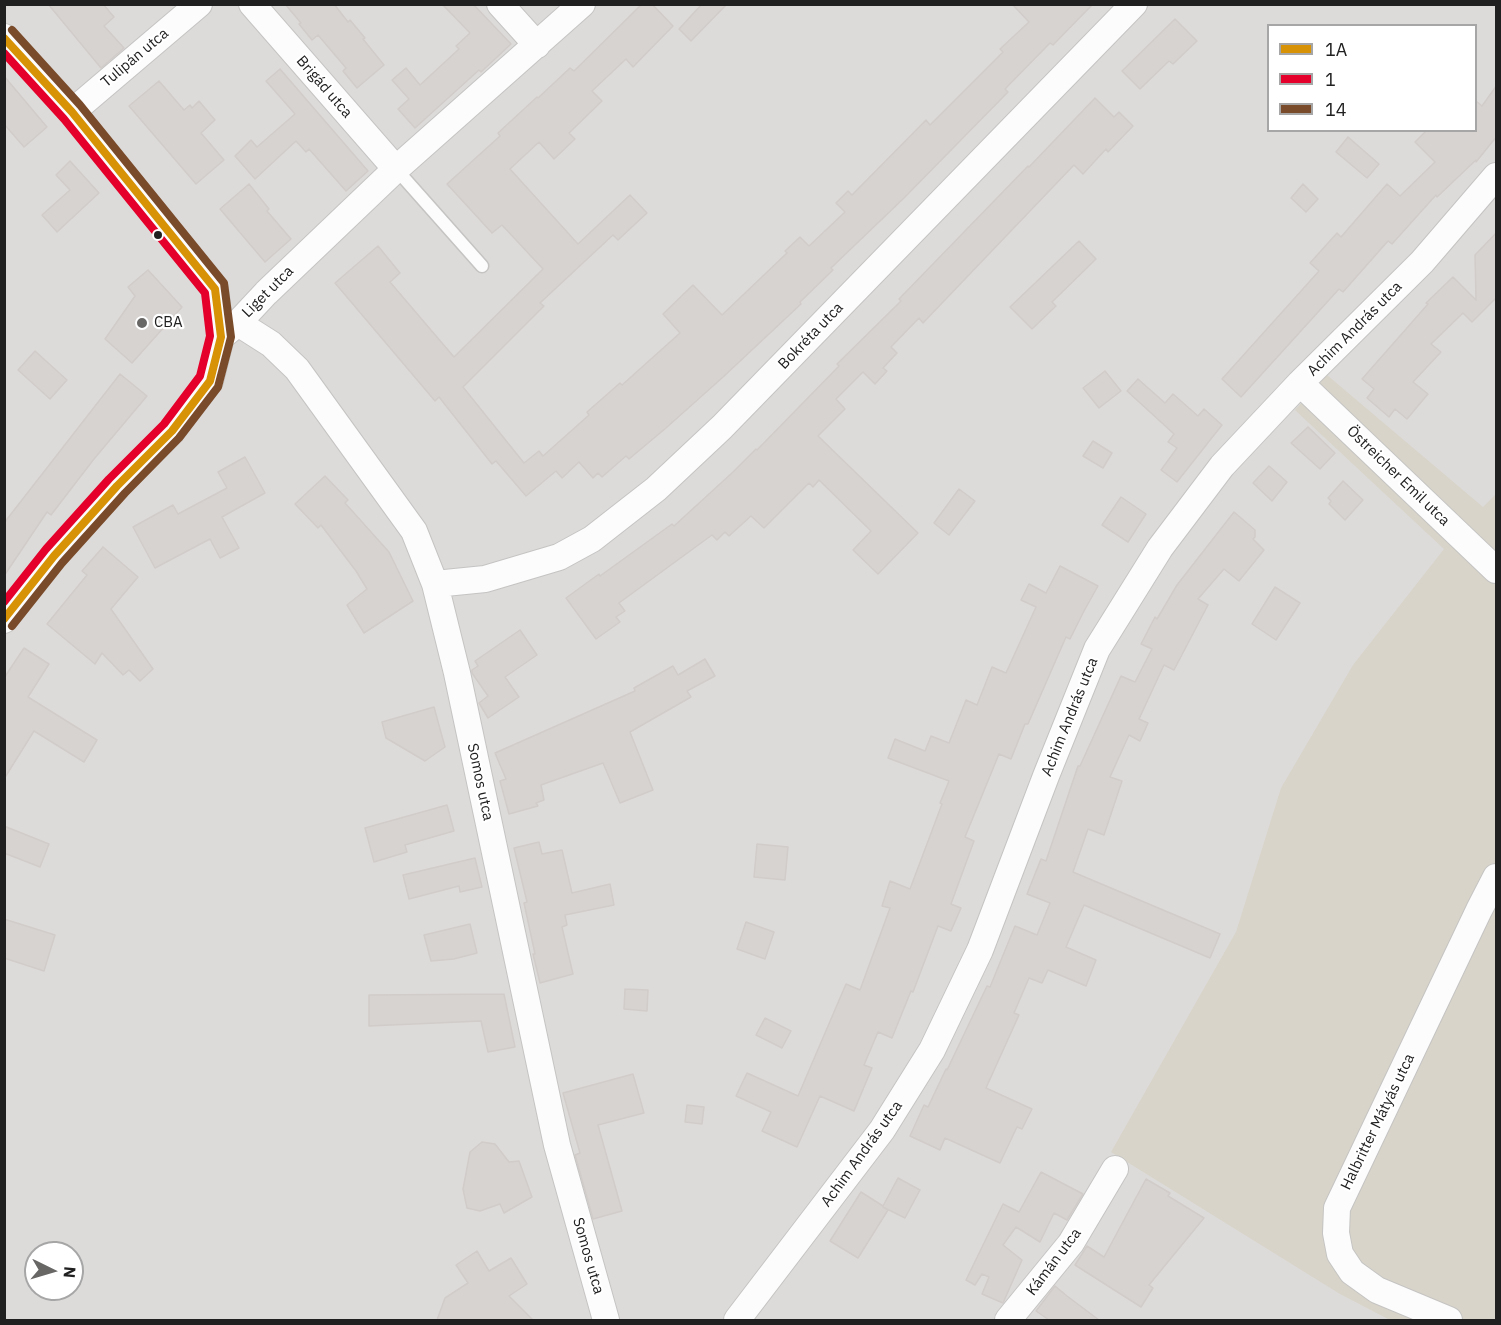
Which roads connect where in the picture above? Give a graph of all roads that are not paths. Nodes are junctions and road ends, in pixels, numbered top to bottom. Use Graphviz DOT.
graph roads {
  1 [pos="199,4"];
  2 [pos="252,4"];
  3 [pos="500,4"];
  4 [pos="582,4"];
  5 [pos="1134,4"];
  6 [pos="4,37"];
  7 [pos="537,45"];
  8 [pos="72,112"];
  9 [pos="396,170"];
  10 [pos="1497,176"];
  11 [pos="482,266"];
  12 [pos="229,330"];
  13 [pos="1300,383"];
  14 [pos="1497,570"];
  15 [pos="435,584"];
  16 [pos="4,620"];
  17 [pos="1497,877"];
  18 [pos="1115,1170"];
  19 [pos="604,1312"];
  20 [pos="620,1320"];
  21 [pos="737,1320"];
  22 [pos="1008,1320"];
  23 [pos="1449,1320"];
  1 -- 8 [label="street, Tulipán utca"];
  2 -- 9 [label="street, Brigád utca"];
  3 -- 7 [label="street"];
  4 -- 7 [label="street, Liget utca"];
  5 -- 15 [label="street, Bokréta utca"];
  6 -- 8 [label="street"];
  7 -- 9 [label="street, Liget utca"];
  8 -- 12 [label="street"];
  9 -- 11 [label="lane"];
  9 -- 12 [label="street, Liget utca"];
  10 -- 13 [label="street, Achim András utca"];
  12 -- 15 [label="street, Somos utca"];
  12 -- 16 [label="street, Liget utca"];
  13 -- 14 [label="street, Östreicher Emil utca"];
  13 -- 21 [label="street, Achim András utca"];
  15 -- 19 [label="street, Somos utca"];
  17 -- 23 [label="street, Halbritter Mátyás utca"];
  18 -- 22 [label="street, Kámán utca"];
  19 -- 20 [label="street, Somos utca"];
}
